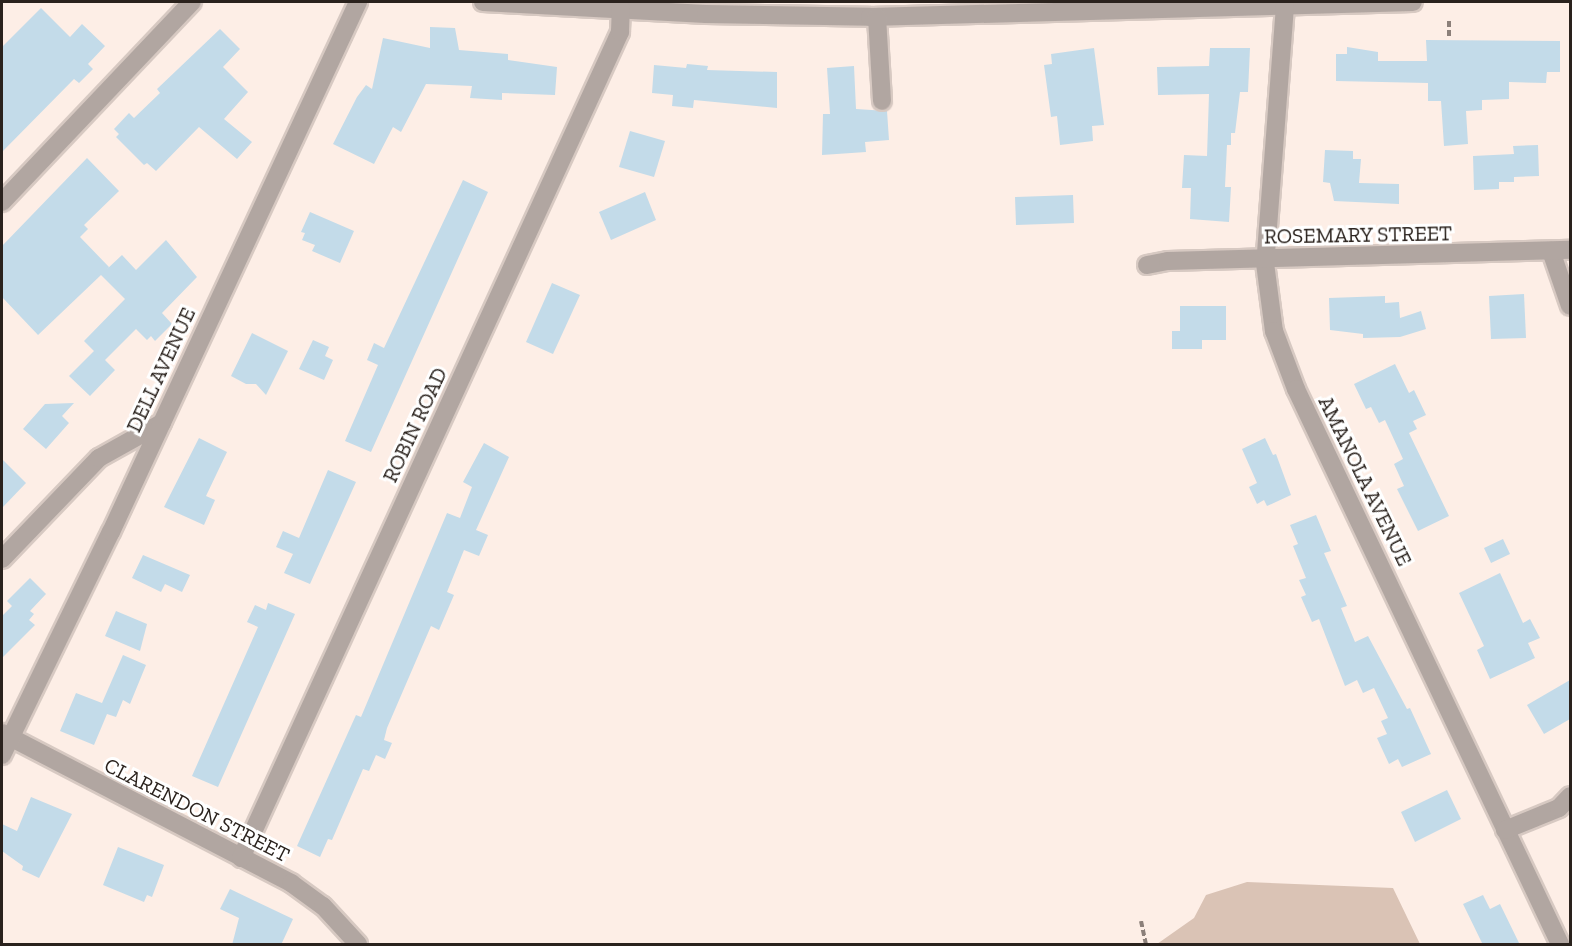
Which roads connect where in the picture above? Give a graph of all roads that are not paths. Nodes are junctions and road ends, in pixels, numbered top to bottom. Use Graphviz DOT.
graph roads {
  1 [pos="192,2"];
  2 [pos="358,2"];
  3 [pos="483,2"];
  4 [pos="1413,2"];
  5 [pos="652,6"];
  6 [pos="1286,6"];
  7 [pos="621,8"];
  8 [pos="877,17"];
  9 [pos="882,101"];
  10 [pos="2,202"];
  11 [pos="1570,250"];
  12 [pos="1551,251"];
  13 [pos="1265,259"];
  14 [pos="1147,265"];
  15 [pos="1570,306"];
  16 [pos="162,423"];
  17 [pos="2,559"];
  18 [pos="6,735"];
  19 [pos="2,755"];
  20 [pos="1570,796"];
  21 [pos="1505,830"];
  22 [pos="241,858"];
  23 [pos="358,945"];
  24 [pos="1560,945"];
  1 -- 10 [label="street"];
  2 -- 16 [label="street, DELL AVENUE"];
  3 -- 7 [label="street"];
  4 -- 6 [label="street"];
  5 -- 7 [label="street"];
  5 -- 8 [label="street"];
  6 -- 8 [label="street"];
  6 -- 13 [label="street, AMANOLA AVENUE"];
  7 -- 22 [label="street, ROBIN ROAD"];
  8 -- 9 [label="street"];
  11 -- 12 [label="street, ROSEMARY STREET"];
  12 -- 13 [label="street, ROSEMARY STREET"];
  12 -- 15 [label="street"];
  13 -- 14 [label="street, ROSEMARY STREET"];
  13 -- 21 [label="street, AMANOLA AVENUE"];
  16 -- 17 [label="street"];
  16 -- 18 [label="street, DELL AVENUE"];
  18 -- 19 [label="street, DELL AVENUE"];
  18 -- 22 [label="street, CLARENDON STREET"];
  20 -- 21 [label="street"];
  21 -- 24 [label="street, AMANOLA AVENUE"];
  22 -- 23 [label="street, CLARENDON STREET"];
}
